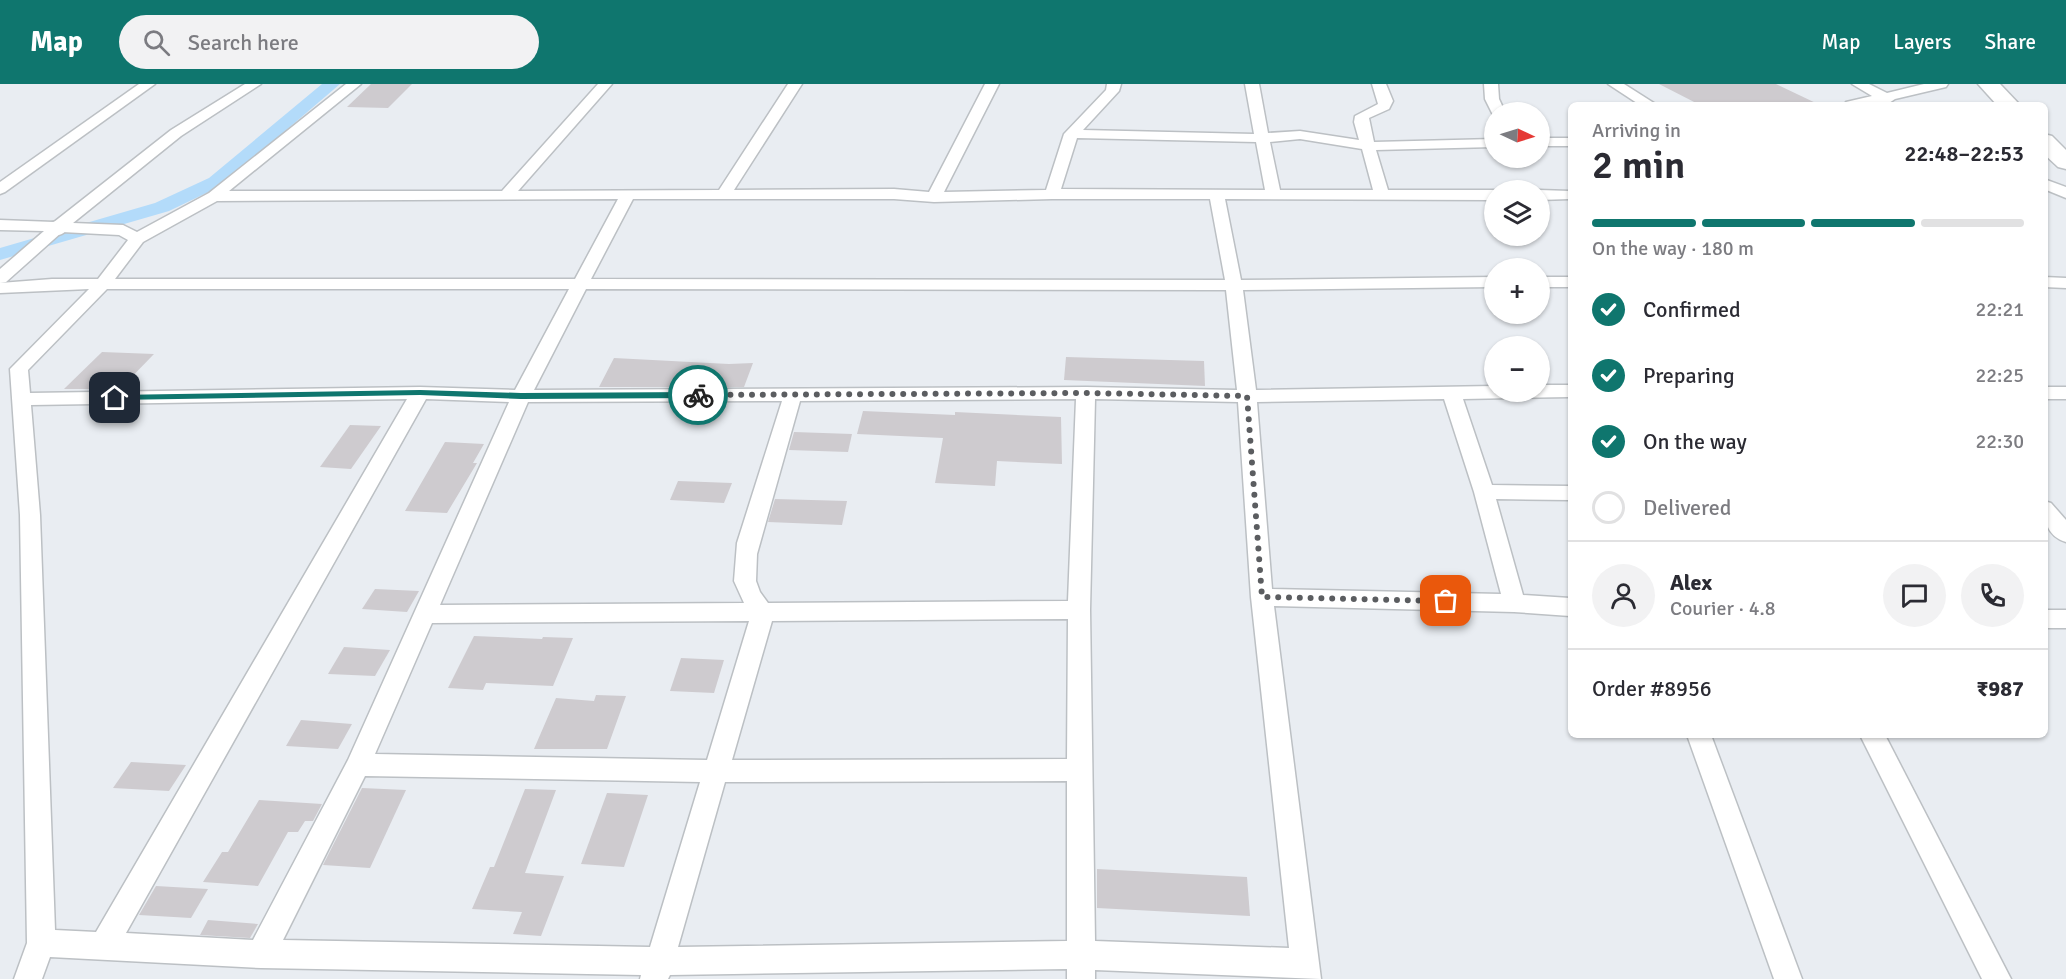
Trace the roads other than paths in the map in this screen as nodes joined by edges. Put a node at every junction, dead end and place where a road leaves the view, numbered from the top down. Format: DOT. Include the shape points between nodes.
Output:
graph roads {
  1 [pos="148,84"];
  2 [pos="254,84"];
  3 [pos="354,84"];
  4 [pos="605,84"];
  5 [pos="795,84"];
  6 [pos="992,84"];
  7 [pos="1114,84"];
  8 [pos="1252,84"];
  9 [pos="1379,84"];
  10 [pos="1491,84"];
  11 [pos="1859,84"];
  12 [pos="1941,84"];
  13 [pos="1988,84"];
  14 [pos="1620,85"];
  15 [pos="1887,98"];
  16 [pos="1493,102"];
  17 [pos="1646,102"];
  18 [pos="1866,102"];
  19 [pos="1894,102"];
  20 [pos="2006,102"];
  21 [pos="1071,134"];
  22 [pos="1263,138"];
  23 [pos="1550,141"];
  24 [pos="1568,142"];
  25 [pos="1484,143"];
  26 [pos="2048,145"];
  27 [pos="1370,146"];
  28 [pos="2066,162"];
  29 [pos="2048,185"];
  30 [pos="0,189"];
  31 [pos="2066,193"];
  32 [pos="1052,194"];
  33 [pos="628,195"];
  34 [pos="723,195"];
  35 [pos="1217,195"];
  36 [pos="1273,195"];
  37 [pos="1382,195"];
  38 [pos="1484,195"];
  39 [pos="1550,195"];
  40 [pos="1568,195"];
  41 [pos="214,196"];
  42 [pos="505,196"];
  43 [pos="934,197"];
  44 [pos="0,225"];
  45 [pos="57,228"];
  46 [pos="130,235"];
  47 [pos="0,278"];
  48 [pos="1484,282"];
  49 [pos="1550,282"];
  50 [pos="1568,282"];
  51 [pos="2048,282"];
  52 [pos="2066,283"];
  53 [pos="104,284"];
  54 [pos="580,285"];
  55 [pos="1234,285"];
  56 [pos="0,288"];
  57 [pos="1550,391"];
  58 [pos="1568,391"];
  59 [pos="1451,392"];
  60 [pos="1484,392"];
  61 [pos="420,393"];
  62 [pos="1086,393"];
  63 [pos="793,394"];
  64 [pos="521,396"];
  65 [pos="1247,396"];
  66 [pos="21,399"];
  67 [pos="1484,492"];
  68 [pos="1568,493"];
  69 [pos="2048,513"];
  70 [pos="2066,534"];
  71 [pos="1262,597"];
  72 [pos="1514,603"];
  73 [pos="1568,607"];
  74 [pos="1079,610"];
  75 [pos="763,613"];
  76 [pos="427,614"];
  77 [pos="2048,619"];
  78 [pos="2066,619"];
  79 [pos="1700,738"];
  80 [pos="1874,738"];
  81 [pos="358,765"];
  82 [pos="1079,770"];
  83 [pos="716,771"];
  84 [pos="41,943"];
  85 [pos="104,947"];
  86 [pos="261,954"];
  87 [pos="1082,967"];
  88 [pos="656,970"];
  89 [pos="1306,971"];
  90 [pos="28,979"];
  91 [pos="1788,979"];
  92 [pos="1997,979"];
  1 -- 30 [label="street"];
  2 -- 45 [label="street" via="176,133"];
  3 -- 41 [label="street"];
  4 -- 42 [label="street"];
  5 -- 34 [label="street"];
  6 -- 43 [label="street"];
  7 -- 21 [label="street" via="1112,91"];
  8 -- 22 [label="street"];
  9 -- 27 [label="street" via="1386,101 1384,106 1362,116 1361,122"];
  10 -- 16 [label="street"];
  11 -- 15 [label="street"];
  12 -- 15 [label="street"];
  13 -- 20 [label="main road"];
  14 -- 17 [label="street"];
  15 -- 18 [label="street"];
  15 -- 19 [label="street"];
  21 -- 22 [label="street"];
  21 -- 32 [label="street"];
  22 -- 27 [label="street" via="1300,135"];
  22 -- 36 [label="street"];
  23 -- 24 [label="street"];
  25 -- 27 [label="street"];
  26 -- 28 [label="main road"];
  27 -- 37 [label="street"];
  29 -- 31 [label="street"];
  32 -- 35 [label="street"];
  32 -- 43 [label="street"];
  33 -- 34 [label="street"];
  33 -- 42 [label="street"];
  33 -- 54 [label="street"];
  34 -- 43 [label="street"];
  35 -- 36 [label="street"];
  35 -- 55 [label="street"];
  36 -- 37 [label="street"];
  37 -- 38 [label="street"];
  39 -- 40 [label="street"];
  41 -- 42 [label="street"];
  41 -- 46 [label="street"];
  44 -- 45 [label="street"];
  45 -- 46 [label="street"];
  45 -- 47 [label="street"];
  46 -- 53 [label="street"];
  48 -- 55 [label="street"];
  49 -- 50 [label="street"];
  51 -- 52 [label="street"];
  53 -- 54 [label="street"];
  53 -- 56 [label="street"];
  53 -- 66 [label="street" via="19,369"];
  54 -- 55 [label="street"];
  54 -- 64 [label="street"];
  55 -- 65 [label="street"];
  57 -- 58 [label="street"];
  59 -- 60 [label="street"];
  59 -- 65 [label="street"];
  59 -- 67 [label="street"];
  61 -- 64 [label="street"];
  61 -- 66 [label="street"];
  61 -- 85 [label="street"];
  62 -- 63 [label="street"];
  62 -- 65 [label="street"];
  62 -- 74 [label="street"];
  63 -- 64 [label="street"];
  63 -- 75 [label="street" via="744,564 749,598"];
  64 -- 76 [label="street"];
  65 -- 71 [label="street"];
  66 -- 84 [label="street" via="30,515"];
  67 -- 68 [label="street"];
  67 -- 72 [label="street"];
  69 -- 70 [label="street"];
  71 -- 72 [label="street"];
  71 -- 89 [label="street"];
  72 -- 73 [label="street"];
  74 -- 75 [label="street"];
  74 -- 82 [label="street"];
  75 -- 76 [label="street"];
  75 -- 83 [label="street"];
  76 -- 81 [label="street"];
  77 -- 78 [label="street"];
  79 -- 91 [label="street"];
  80 -- 92 [label="street"];
  81 -- 83 [label="street"];
  81 -- 86 [label="street"];
  82 -- 83 [label="street"];
  82 -- 87 [label="street"];
  83 -- 88 [label="street"];
  84 -- 85 [label="street"];
  84 -- 90 [label="street"];
  85 -- 86 [label="street"];
  86 -- 88 [label="street"];
  87 -- 88 [label="street"];
  87 -- 89 [label="street"];
}
